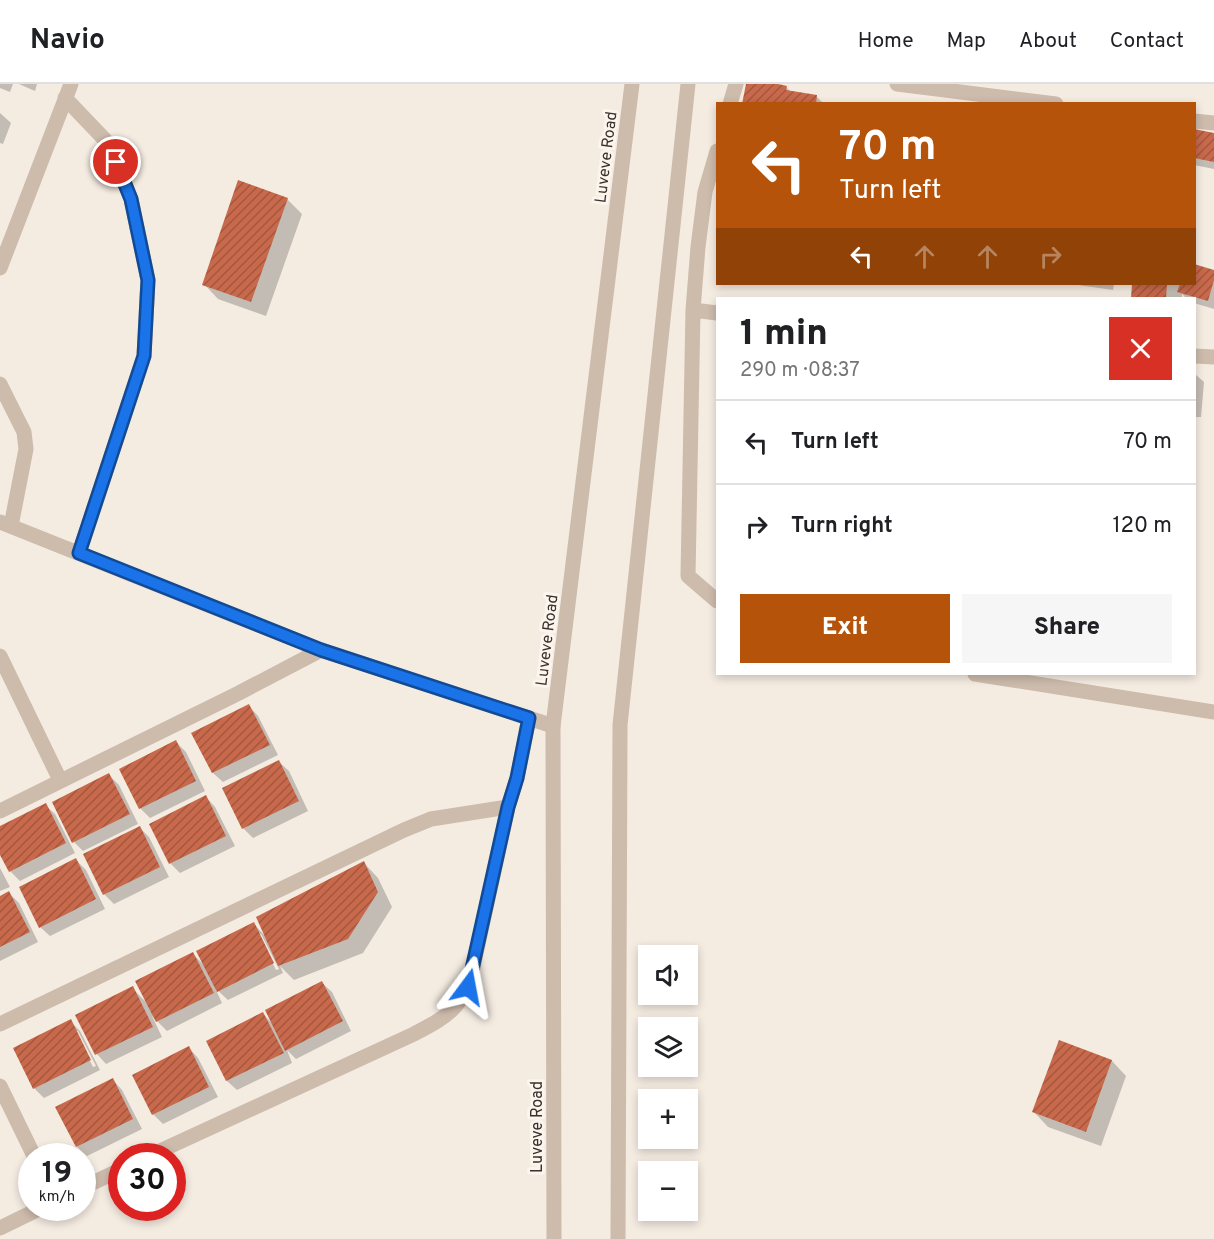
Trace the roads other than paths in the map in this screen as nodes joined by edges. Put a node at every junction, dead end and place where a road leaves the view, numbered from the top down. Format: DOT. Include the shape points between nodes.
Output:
graph roads {
  1 [pos="632,84"];
  2 [pos="688,84"];
  3 [pos="736,84"];
  4 [pos="897,84"];
  5 [pos="68,91"];
  6 [pos="731,102"];
  7 [pos="1040,102"];
  8 [pos="1196,121"];
  9 [pos="1214,123"];
  10 [pos="716,154"];
  11 [pos="0,268"];
  12 [pos="693,310"];
  13 [pos="716,313"];
  14 [pos="1196,356"];
  15 [pos="1214,357"];
  16 [pos="0,384"];
  17 [pos="5,524"];
  18 [pos="79,553"];
  19 [pos="716,600"];
  20 [pos="321,650"];
  21 [pos="0,656"];
  22 [pos="981,675"];
  23 [pos="1214,712"];
  24 [pos="529,718"];
  25 [pos="553,726"];
  26 [pos="60,780"];
  27 [pos="508,807"];
  28 [pos="0,811"];
  29 [pos="0,1024"];
  30 [pos="0,1086"];
  31 [pos="28,1143"];
  32 [pos="177,1143"];
  33 [pos="18,1219"];
  34 [pos="0,1228"];
  35 [pos="554,1239"];
  36 [pos="618,1239"];
  1 -- 25 [label="street, Luveve Road"];
  2 -- 36 [label="street" via="620,725"];
  3 -- 6 [label="street"];
  4 -- 7 [label="street"];
  5 -- 11 [label="street"];
  5 -- 18 [label="street" via="108,143 131,199 148,280 144,356"];
  8 -- 9 [label="street"];
  10 -- 12 [label="street" via="705,192"];
  12 -- 13 [label="street"];
  12 -- 19 [label="street" via="688,576"];
  14 -- 15 [label="street"];
  16 -- 17 [label="street" via="24,432 26,449"];
  17 -- 18 [label="street"];
  18 -- 20 [label="street"];
  20 -- 24 [label="street"];
  20 -- 26 [label="street"];
  21 -- 26 [label="street"];
  22 -- 23 [label="street"];
  24 -- 25 [label="street"];
  24 -- 27 [label="street"];
  25 -- 35 [label="street, Luveve Road"];
  26 -- 28 [label="street"];
  27 -- 29 [label="street" via="431,819 404,830"];
  27 -- 32 [label="street" via="472,972 460,1002 414,1034"];
  30 -- 31 [label="street"];
  33 -- 34 [label="street"];
}
